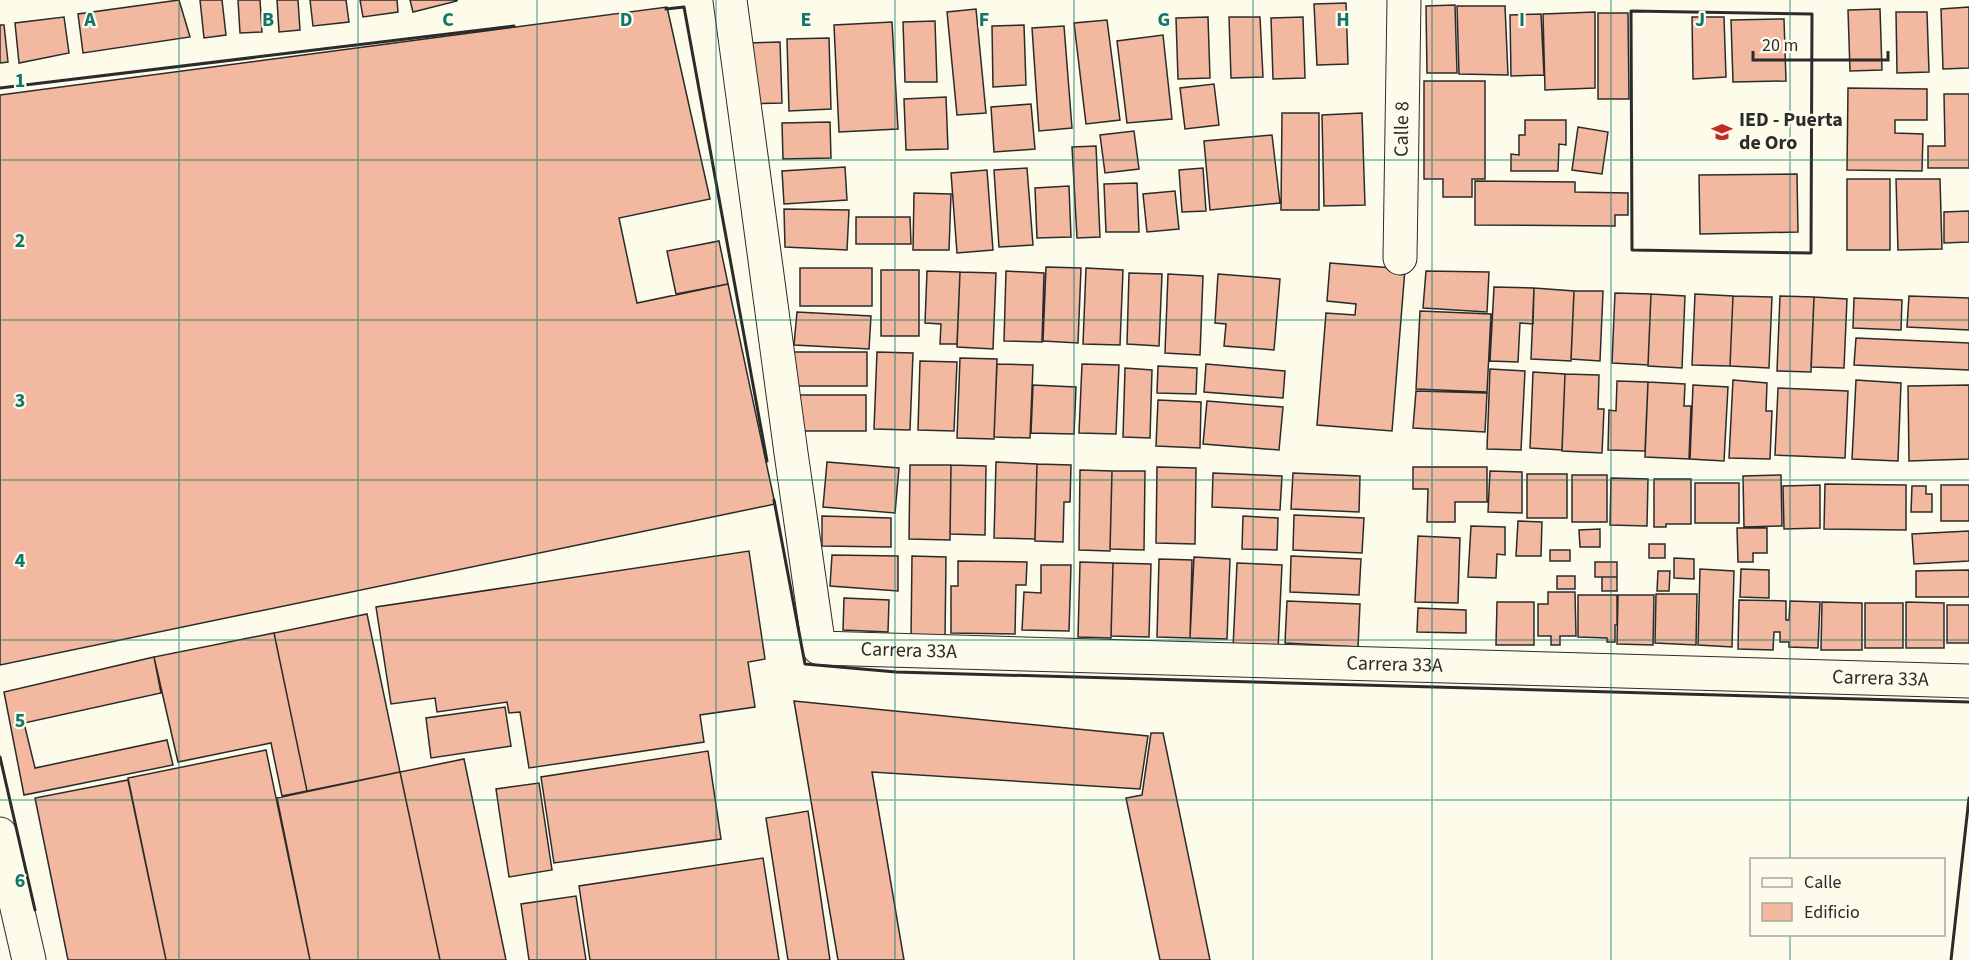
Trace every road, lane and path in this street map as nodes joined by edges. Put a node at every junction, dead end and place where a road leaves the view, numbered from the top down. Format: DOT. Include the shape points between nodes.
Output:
graph roads {
  1 [pos="730,0"];
  2 [pos="1404,0"];
  3 [pos="1400,258"];
  4 [pos="1969,681"];
  5 [pos="0,834"];
  6 [pos="29,960"];
  1 -- 4 [label="street, Carrera 33A" via="819,648"];
  2 -- 3 [label="street, Calle 8"];
  5 -- 6 [label="street"];
}
